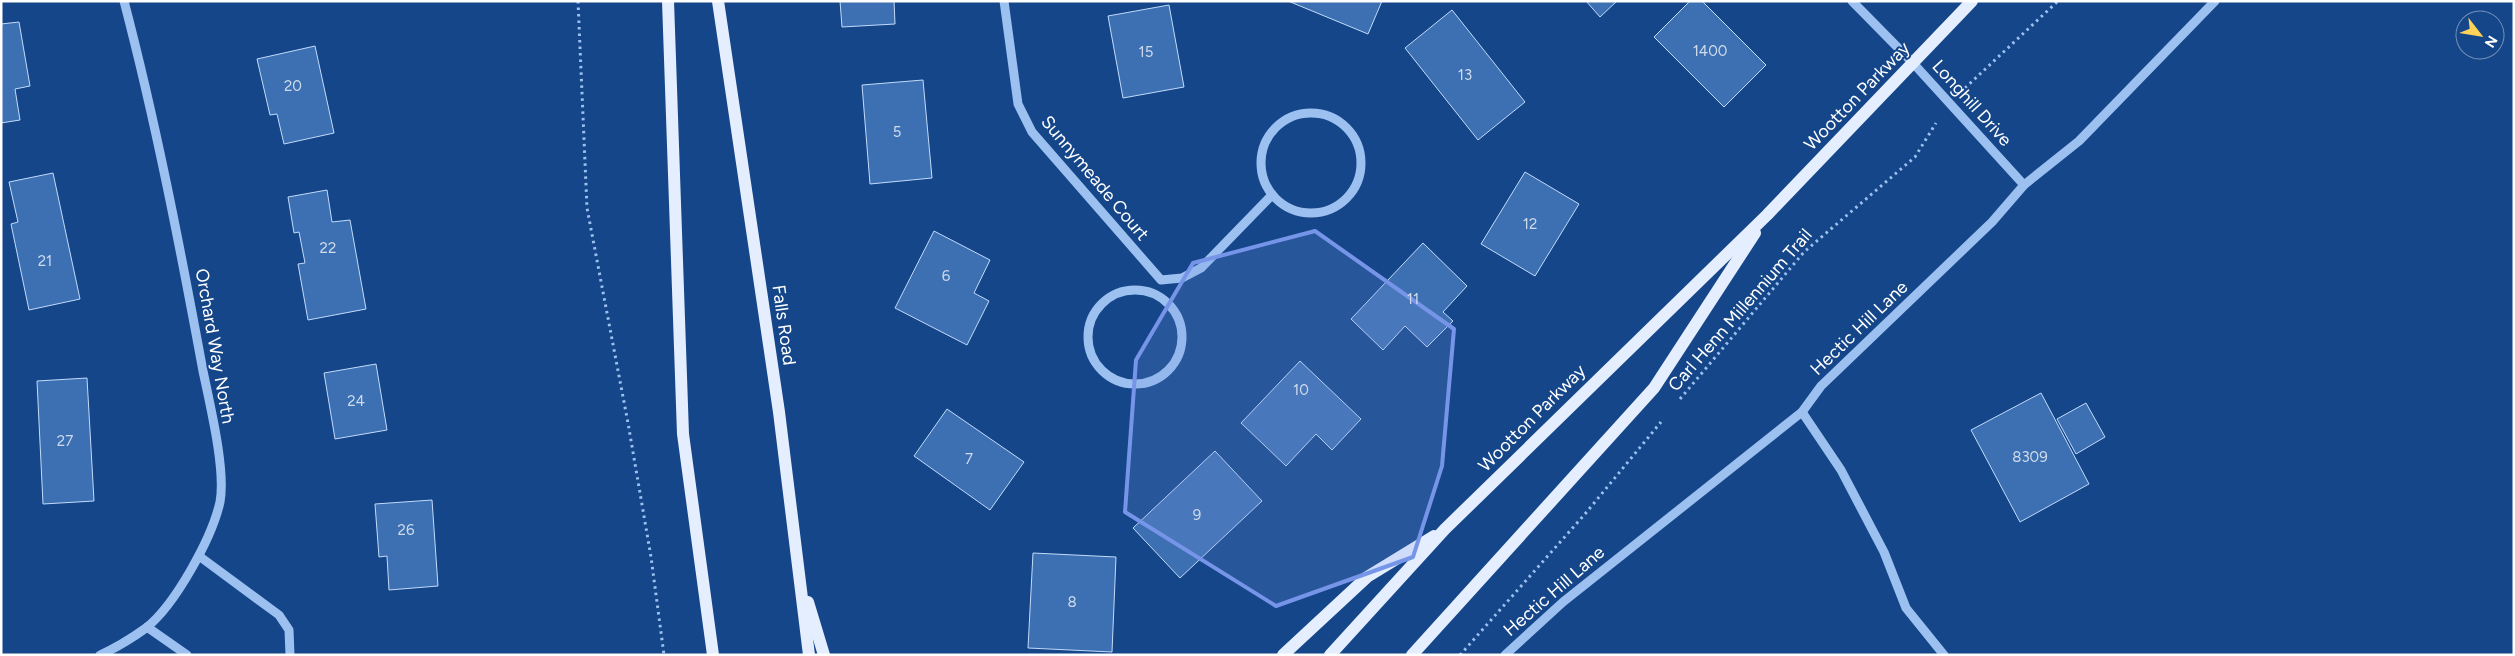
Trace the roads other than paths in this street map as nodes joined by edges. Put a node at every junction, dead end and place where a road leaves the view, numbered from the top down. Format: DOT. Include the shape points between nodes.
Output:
graph roads {
  1 [pos="124,1"];
  2 [pos="668,1"];
  3 [pos="718,1"];
  4 [pos="1004,1"];
  5 [pos="1852,1"];
  6 [pos="1972,1"];
  7 [pos="2214,1"];
  8 [pos="1913,63"];
  9 [pos="2024,185"];
  10 [pos="1272,195"];
  11 [pos="1767,215"];
  12 [pos="1161,280"];
  13 [pos="1155,294"];
  14 [pos="1802,412"];
  15 [pos="1445,529"];
  16 [pos="199,556"];
  17 [pos="796,560"];
  18 [pos="147,627"];
  19 [pos="100,655"];
  20 [pos="187,655"];
  21 [pos="290,655"];
  22 [pos="713,655"];
  23 [pos="809,655"];
  24 [pos="824,655"];
  25 [pos="1283,655"];
  26 [pos="1330,655"];
  27 [pos="1412,655"];
  28 [pos="1505,655"];
  29 [pos="1944,655"];
  1 -- 16 [label="street, Orchard Way North" via="180,246 220,464 220,500"];
  2 -- 22 [label="main road" via="683,434"];
  3 -- 17 [label="main road, Falls Road" via="778,402"];
  4 -- 12 [label="street, Sunnymeade Court" via="1018,104 1032,132"];
  5 -- 8 [label="street, Longhill Drive"];
  6 -- 8 [label="main road, Wootton Parkway"];
  7 -- 9 [label="street, Hectic Hill Lane" via="2079,141"];
  8 -- 9 [label="street, Longhill Drive"];
  8 -- 11 [label="main road, Wootton Parkway"];
  9 -- 14 [label="street, Hectic Hill Lane" via="1992,222 1821,386"];
  10 -- 10 [label="street" via="1296,211 1310,213 1338,206 1356,184 1360,170 1357,142 1349,130 1332,118 1311,112 1297,114 1273,129 1261,155 1264,184"];
  10 -- 12 [label="street" via="1201,268 1182,278"];
  11 -- 15 [label="main road, Wootton Parkway"];
  11 -- 27 [label="main road, Wootton Parkway" via="1654,388"];
  12 -- 13 [label="street"];
  13 -- 13 [label="street" via="1126,290 1100,305 1092,317 1088,346 1093,360 1102,372 1115,380 1143,384 1169,370 1178,357 1182,343 1176,314"];
  14 -- 28 [label="street, Hectic Hill Lane" via="1563,602"];
  14 -- 29 [label="street" via="1841,470 1884,552 1906,608"];
  15 -- 25 [label="main road" via="1367,576"];
  15 -- 26 [label="main road, Wootton Parkway"];
  16 -- 18 [label="street, Orchard Way North" via="174,595"];
  16 -- 21 [label="street" via="279,615 289,630"];
  17 -- 23 [label="main road, Falls Road"];
  17 -- 24 [label="main road"];
  18 -- 19 [label="street, Orchard Way North"];
  18 -- 20 [label="street"];
}
